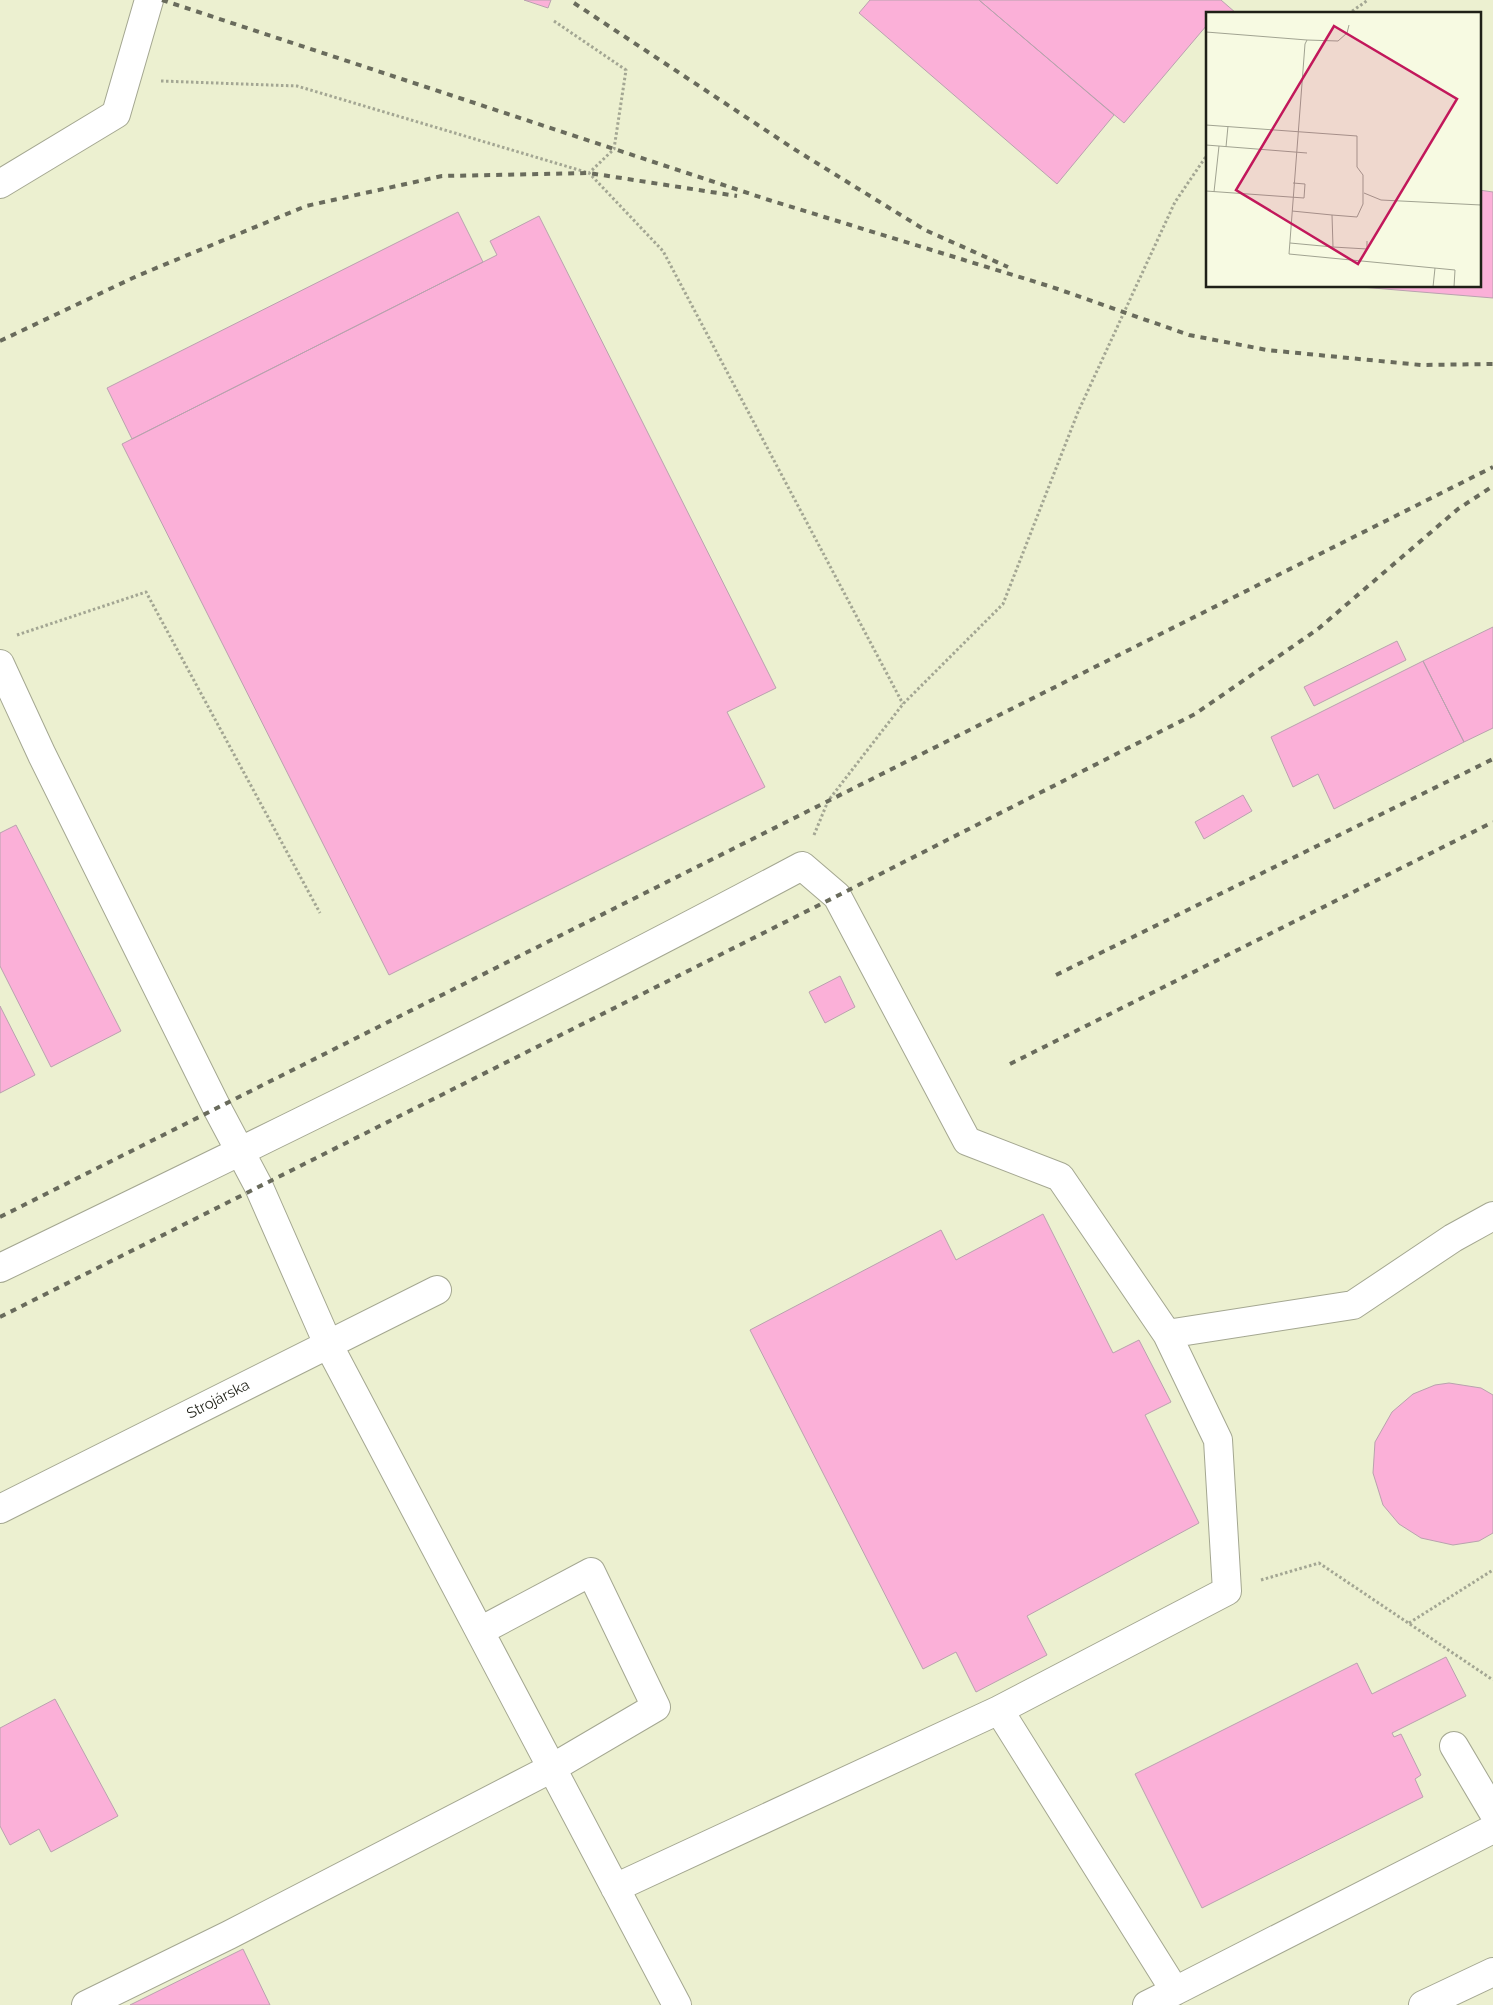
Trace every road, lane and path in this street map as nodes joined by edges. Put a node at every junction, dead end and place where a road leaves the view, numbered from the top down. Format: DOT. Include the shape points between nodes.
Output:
graph roads {
  1 [pos="149,0"];
  2 [pos="1368,0"];
  3 [pos="1351,12"];
  4 [pos="554,21"];
  5 [pos="126,80"];
  6 [pos="1206,156"];
  7 [pos="590,173"];
  8 [pos="0,184"];
  9 [pos="9,638"];
  10 [pos="0,664"];
  11 [pos="903,704"];
  12 [pos="802,866"];
  13 [pos="320,913"];
  14 [pos="241,1152"];
  15 [pos="1493,1216"];
  16 [pos="0,1268"];
  17 [pos="437,1290"];
  18 [pos="1167,1334"];
  19 [pos="328,1344"];
  20 [pos="0,1509"];
  21 [pos="1493,1570"];
  22 [pos="1227,1590"];
  23 [pos="1409,1623"];
  24 [pos="480,1631"];
  25 [pos="1493,1680"];
  26 [pos="999,1710"];
  27 [pos="1454,1746"];
  28 [pos="552,1768"];
  29 [pos="1493,1812"];
  30 [pos="1493,1829"];
  31 [pos="615,1888"];
  32 [pos="1493,1972"];
  33 [pos="1175,1991"];
  34 [pos="86,2005"];
  35 [pos="677,2005"];
  36 [pos="1147,2005"];
  37 [pos="1423,2005"];
  1 -- 5 [label="street"];
  2 -- 3 [label="path"];
  4 -- 7 [label="path" via="626,70 614,149"];
  5 -- 7 [label="path" via="296,86"];
  5 -- 8 [label="street" via="116,114"];
  6 -- 11 [label="path" via="1175,202 1082,403 1003,604"];
  7 -- 11 [label="path" via="663,251"];
  9 -- 13 [label="path" via="146,592"];
  10 -- 14 [label="street" via="46,764"];
  11 -- 12 [label="path" via="828,801"];
  12 -- 14 [label="street" via="669,937"];
  12 -- 18 [label="street" via="837,896 967,1141 1060,1177"];
  14 -- 16 [label="street"];
  14 -- 19 [label="street" via="260,1187"];
  15 -- 18 [label="street" via="1453,1238 1353,1305"];
  17 -- 19 [label="street, Strojárska"];
  18 -- 22 [label="street" via="1218,1440"];
  19 -- 20 [label="street, Strojárska"];
  19 -- 24 [label="street"];
  21 -- 23 [label="path"];
  22 -- 23 [label="path" via="1319,1563"];
  22 -- 26 [label="street"];
  23 -- 25 [label="path"];
  24 -- 28 [label="street"];
  24 -- 28 [label="street" via="590,1572 656,1707"];
  26 -- 31 [label="street"];
  26 -- 33 [label="street"];
  27 -- 29 [label="street"];
  28 -- 31 [label="street"];
  28 -- 34 [label="street" via="230,1935"];
  30 -- 33 [label="street"];
  31 -- 35 [label="street"];
  32 -- 37 [label="street"];
  33 -- 36 [label="street"];
}
